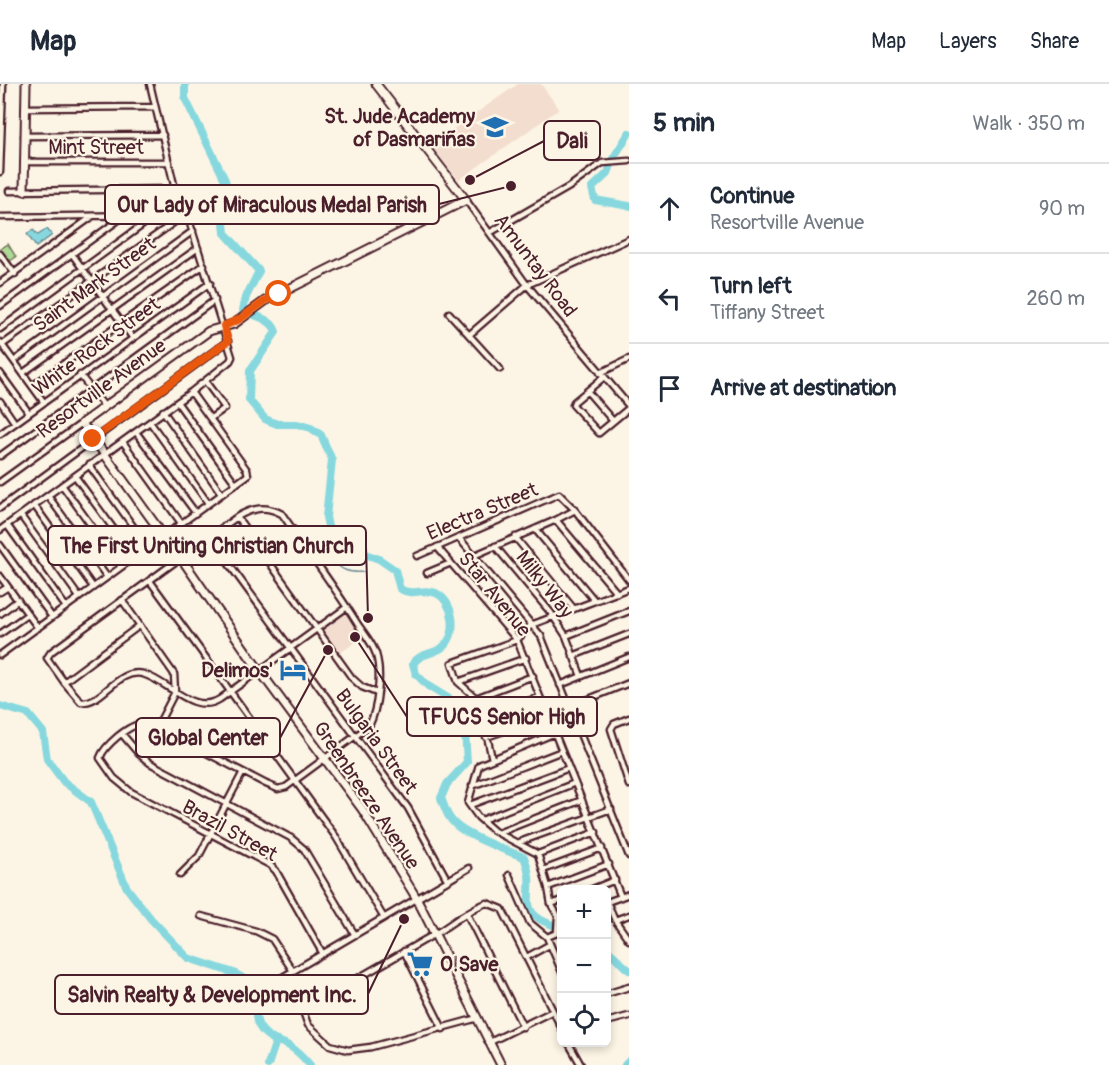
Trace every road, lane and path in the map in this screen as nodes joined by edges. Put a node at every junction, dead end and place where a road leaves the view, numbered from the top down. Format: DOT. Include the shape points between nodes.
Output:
graph roads {
  1 [pos="3,84"];
  2 [pos="26,84"];
  3 [pos="150,84"];
  4 [pos="376,84"];
  5 [pos="1,98"];
  6 [pos="155,107"];
  7 [pos="25,108"];
  8 [pos="0,113"];
  9 [pos="0,128"];
  10 [pos="163,135"];
  11 [pos="24,136"];
  12 [pos="1,143"];
  13 [pos="0,158"];
  14 [pos="629,160"];
  15 [pos="24,162"];
  16 [pos="169,162"];
  17 [pos="0,172"];
  18 [pos="9,191"];
  19 [pos="24,191"];
  20 [pos="466,200"];
  21 [pos="94,215"];
  22 [pos="155,215"];
  23 [pos="125,216"];
  24 [pos="184,216"];
  25 [pos="0,217"];
  26 [pos="192,231"];
  27 [pos="491,232"];
  28 [pos="629,239"];
  29 [pos="198,248"];
  30 [pos="0,254"];
  31 [pos="72,254"];
  32 [pos="204,265"];
  33 [pos="82,269"];
  34 [pos="15,274"];
  35 [pos="0,283"];
  36 [pos="92,283"];
  37 [pos="210,283"];
  38 [pos="527,285"];
  39 [pos="102,296"];
  40 [pos="215,300"];
  41 [pos="0,306"];
  42 [pos="112,310"];
  43 [pos="449,313"];
  44 [pos="122,324"];
  45 [pos="224,326"];
  46 [pos="0,329"];
  47 [pos="469,335"];
  48 [pos="132,337"];
  49 [pos="228,341"];
  50 [pos="1,344"];
  51 [pos="629,359"];
  52 [pos="14,361"];
  53 [pos="500,369"];
  54 [pos="0,373"];
  55 [pos="23,373"];
  56 [pos="80,375"];
  57 [pos="602,375"];
  58 [pos="205,381"];
  59 [pos="32,386"];
  60 [pos="91,389"];
  61 [pos="586,391"];
  62 [pos="191,392"];
  63 [pos="0,401"];
  64 [pos="43,401"];
  65 [pos="177,402"];
  66 [pos="104,406"];
  67 [pos="629,407"];
  68 [pos="164,411"];
  69 [pos="29,413"];
  70 [pos="211,418"];
  71 [pos="150,422"];
  72 [pos="613,422"];
  73 [pos="15,423"];
  74 [pos="82,423"];
  75 [pos="1,432"];
  76 [pos="136,432"];
  77 [pos="93,439"];
  78 [pos="123,442"];
  79 [pos="105,454"];
  80 [pos="0,456"];
  81 [pos="89,465"];
  82 [pos="75,476"];
  83 [pos="0,482"];
  84 [pos="236,484"];
  85 [pos="62,485"];
  86 [pos="221,494"];
  87 [pos="48,496"];
  88 [pos="208,503"];
  89 [pos="34,505"];
  90 [pos="0,508"];
  91 [pos="575,510"];
  92 [pos="195,512"];
  93 [pos="21,516"];
  94 [pos="237,517"];
  95 [pos="556,520"];
  96 [pos="181,523"];
  97 [pos="7,525"];
  98 [pos="535,529"];
  99 [pos="0,530"];
  100 [pos="163,534"];
  101 [pos="209,537"];
  102 [pos="515,537"];
  103 [pos="459,538"];
  104 [pos="0,544"];
  105 [pos="495,546"];
  106 [pos="148,547"];
  107 [pos="437,547"];
  108 [pos="417,556"];
  109 [pos="473,556"];
  110 [pos="134,557"];
  111 [pos="180,558"];
  112 [pos="451,563"];
  113 [pos="121,567"];
  114 [pos="427,573"];
  115 [pos="0,576"];
  116 [pos="107,577"];
  117 [pos="629,580"];
  118 [pos="150,581"];
  119 [pos="8,587"];
  120 [pos="93,587"];
  121 [pos="629,588"];
  122 [pos="0,592"];
  123 [pos="617,593"];
  124 [pos="80,597"];
  125 [pos="18,600"];
  126 [pos="122,600"];
  127 [pos="595,601"];
  128 [pos="66,607"];
  129 [pos="347,607"];
  130 [pos="573,609"];
  131 [pos="629,610"];
  132 [pos="0,614"];
  133 [pos="28,614"];
  134 [pos="52,617"];
  135 [pos="554,617"];
  136 [pos="531,625"];
  137 [pos="140,626"];
  138 [pos="317,627"];
  139 [pos="38,628"];
  140 [pos="0,634"];
  141 [pos="629,634"];
  142 [pos="566,636"];
  143 [pos="517,640"];
  144 [pos="289,648"];
  145 [pos="0,655"];
  146 [pos="573,656"];
  147 [pos="629,657"];
  148 [pos="526,658"];
  149 [pos="259,669"];
  150 [pos="533,676"];
  151 [pos="581,676"];
  152 [pos="64,682"];
  153 [pos="458,682"];
  154 [pos="629,683"];
  155 [pos="560,684"];
  156 [pos="230,691"];
  157 [pos="175,692"];
  158 [pos="377,693"];
  159 [pos="540,697"];
  160 [pos="476,698"];
  161 [pos="569,706"];
  162 [pos="483,716"];
  163 [pos="548,716"];
  164 [pos="629,718"];
  165 [pos="157,727"];
  166 [pos="576,727"];
  167 [pos="555,733"];
  168 [pos="122,734"];
  169 [pos="356,736"];
  170 [pos="486,737"];
  171 [pos="562,751"];
  172 [pos="324,758"];
  173 [pos="492,759"];
  174 [pos="569,768"];
  175 [pos="243,771"];
  176 [pos="296,781"];
  177 [pos="575,783"];
  178 [pos="629,785"];
  179 [pos="472,786"];
  180 [pos="582,800"];
  181 [pos="227,804"];
  182 [pos="470,806"];
  183 [pos="611,809"];
  184 [pos="589,816"];
  185 [pos="482,820"];
  186 [pos="596,832"];
  187 [pos="498,833"];
  188 [pos="209,835"];
  189 [pos="517,843"];
  190 [pos="602,848"];
  191 [pos="538,854"];
  192 [pos="629,856"];
  193 [pos="609,864"];
  194 [pos="469,868"];
  195 [pos="543,870"];
  196 [pos="180,875"];
  197 [pos="509,875"];
  198 [pos="615,880"];
  199 [pos="448,881"];
  200 [pos="602,885"];
  201 [pos="548,887"];
  202 [pos="629,894"];
  203 [pos="621,897"];
  204 [pos="417,899"];
  205 [pos="611,900"];
  206 [pos="557,902"];
  207 [pos="551,904"];
  208 [pos="611,912"];
  209 [pos="557,913"];
  210 [pos="467,914"];
  211 [pos="629,915"];
  212 [pos="201,916"];
  213 [pos="384,918"];
  214 [pos="615,920"];
  215 [pos="557,931"];
  216 [pos="435,934"];
  217 [pos="355,935"];
  218 [pos="628,936"];
  219 [pos="547,937"];
  220 [pos="549,945"];
  221 [pos="404,951"];
  222 [pos="323,954"];
  223 [pos="527,957"];
  224 [pos="557,963"];
  225 [pos="293,971"];
  226 [pos="276,981"];
  227 [pos="629,987"];
  228 [pos="609,993"];
  229 [pos="553,1011"];
  230 [pos="629,1016"];
  231 [pos="478,1018"];
  232 [pos="557,1020"];
  233 [pos="611,1021"];
  234 [pos="523,1027"];
  235 [pos="443,1029"];
  236 [pos="490,1042"];
  237 [pos="571,1047"];
  238 [pos="501,1065"];
  239 [pos="580,1065"];
  1 -- 5 [label="street"];
  2 -- 7 [label="street"];
  3 -- 6 [label="street"];
  4 -- 20 [label="street, Amuntay Road"];
  5 -- 8 [label="street"];
  6 -- 7 [label="street"];
  6 -- 10 [label="street"];
  7 -- 11 [label="street"];
  8 -- 9 [label="street"];
  9 -- 12 [label="street"];
  10 -- 11 [label="street"];
  10 -- 16 [label="street"];
  11 -- 15 [label="street"];
  12 -- 13 [label="street"];
  13 -- 17 [label="street"];
  14 -- 27 [label="street" via="602,163"];
  15 -- 16 [label="street, Mint Street"];
  15 -- 19 [label="street"];
  16 -- 19 [label="street" via="175,189"];
  18 -- 19 [label="street"];
  20 -- 27 [label="street, Amuntay Road"];
  20 -- 45 [label="street, Resortville Avenue" via="265,301"];
  21 -- 23 [label="street"];
  21 -- 25 [label="street"];
  21 -- 34 [label="street"];
  22 -- 23 [label="street"];
  22 -- 24 [label="street"];
  22 -- 33 [label="street"];
  23 -- 31 [label="street"];
  24 -- 26 [label="street"];
  24 -- 36 [label="street"];
  26 -- 29 [label="street"];
  26 -- 39 [label="street, Saint Mark Street"];
  27 -- 38 [label="street, Amuntay Road"];
  28 -- 38 [label="street"];
  29 -- 32 [label="street"];
  29 -- 42 [label="street"];
  30 -- 34 [label="street"];
  31 -- 33 [label="street"];
  31 -- 41 [label="street"];
  32 -- 37 [label="street"];
  32 -- 44 [label="street"];
  33 -- 36 [label="street"];
  33 -- 46 [label="street"];
  34 -- 35 [label="street"];
  36 -- 39 [label="street"];
  36 -- 50 [label="street"];
  37 -- 40 [label="street"];
  37 -- 48 [label="street, White Rock Street"];
  38 -- 47 [label="street"];
  38 -- 57 [label="street, Amuntay Road"];
  39 -- 42 [label="street"];
  39 -- 52 [label="street, Saint Mark Street"];
  40 -- 45 [label="street"];
  40 -- 60 [label="street"];
  42 -- 44 [label="street"];
  42 -- 55 [label="street"];
  43 -- 47 [label="street"];
  44 -- 48 [label="street"];
  44 -- 59 [label="street"];
  45 -- 49 [label="street"];
  45 -- 66 [label="street, Resortville Avenue" via="204,334"];
  47 -- 53 [label="street"];
  48 -- 56 [label="street, White Rock Street"];
  49 -- 58 [label="street" via="232,359"];
  49 -- 77 [label="street"];
  50 -- 52 [label="street"];
  51 -- 57 [label="street"];
  52 -- 55 [label="street"];
  54 -- 69 [label="street"];
  55 -- 59 [label="street"];
  56 -- 60 [label="street"];
  56 -- 64 [label="street, White Rock Street"];
  57 -- 61 [label="street"];
  57 -- 67 [label="street, Amuntay Road"];
  58 -- 62 [label="street"];
  58 -- 70 [label="street" via="225,408"];
  59 -- 64 [label="street"];
  60 -- 66 [label="street"];
  60 -- 80 [label="street"];
  61 -- 72 [label="street"];
  61 -- 72 [label="street" via="573,405 598,433"];
  62 -- 65 [label="street"];
  62 -- 70 [label="street"];
  63 -- 73 [label="street"];
  64 -- 69 [label="street, White Rock Street"];
  65 -- 68 [label="street"];
  65 -- 84 [label="street"];
  66 -- 74 [label="street, Resortville Avenue"];
  67 -- 72 [label="street"];
  68 -- 71 [label="street"];
  68 -- 86 [label="street"];
  69 -- 73 [label="street, White Rock Street"];
  70 -- 84 [label="street" via="248,473"];
  71 -- 76 [label="street"];
  71 -- 88 [label="street"];
  73 -- 75 [label="street, White Rock Street"];
  74 -- 77 [label="street, Greenbreeze Avenue"];
  74 -- 83 [label="street, Resortville Avenue"];
  76 -- 78 [label="street"];
  76 -- 92 [label="street"];
  77 -- 79 [label="street, Greenbreeze Avenue"];
  77 -- 90 [label="street"];
  78 -- 79 [label="street"];
  78 -- 96 [label="street"];
  79 -- 81 [label="street"];
  79 -- 100 [label="street, Greenbreeze Avenue"];
  81 -- 82 [label="street"];
  81 -- 106 [label="street"];
  82 -- 85 [label="street"];
  82 -- 110 [label="street"];
  84 -- 86 [label="street"];
  85 -- 87 [label="street"];
  85 -- 113 [label="street"];
  86 -- 88 [label="street"];
  87 -- 89 [label="street"];
  87 -- 116 [label="street"];
  88 -- 92 [label="street"];
  89 -- 93 [label="street"];
  89 -- 120 [label="street"];
  91 -- 95 [label="street"];
  91 -- 103 [label="street, Electra Street" via="559,494"];
  91 -- 117 [label="street"];
  92 -- 96 [label="street"];
  93 -- 97 [label="street"];
  93 -- 124 [label="street"];
  94 -- 101 [label="street"];
  94 -- 129 [label="street" via="254,508 282,514"];
  94 -- 138 [label="street"];
  95 -- 98 [label="street"];
  95 -- 123 [label="street"];
  96 -- 100 [label="street"];
  97 -- 99 [label="street"];
  97 -- 128 [label="street"];
  98 -- 102 [label="street"];
  98 -- 127 [label="street"];
  100 -- 106 [label="street"];
  100 -- 111 [label="street, Greenbreeze Avenue" via="171,551"];
  101 -- 111 [label="street"];
  101 -- 144 [label="street, Bulgaria Street"];
  102 -- 105 [label="street"];
  102 -- 130 [label="street"];
  103 -- 107 [label="street, Electra Street"];
  103 -- 109 [label="street"];
  104 -- 134 [label="street"];
  105 -- 109 [label="street"];
  105 -- 135 [label="street, Milky Way"];
  106 -- 110 [label="street"];
  107 -- 108 [label="street, Electra Street"];
  107 -- 112 [label="street, Star Avenue"];
  109 -- 136 [label="street"];
  110 -- 113 [label="street"];
  111 -- 118 [label="street"];
  111 -- 149 [label="street, Greenbreeze Avenue"];
  112 -- 114 [label="street"];
  112 -- 143 [label="street, Star Avenue"];
  113 -- 116 [label="street"];
  115 -- 119 [label="street"];
  116 -- 120 [label="street"];
  118 -- 126 [label="street"];
  118 -- 156 [label="street"];
  119 -- 122 [label="street"];
  119 -- 125 [label="street"];
  120 -- 124 [label="street"];
  121 -- 123 [label="street"];
  123 -- 127 [label="street"];
  124 -- 128 [label="street"];
  125 -- 132 [label="street"];
  125 -- 133 [label="street"];
  126 -- 137 [label="street"];
  126 -- 152 [label="street" via="48,655 48,661"];
  127 -- 130 [label="street"];
  128 -- 134 [label="street"];
  129 -- 138 [label="street"];
  129 -- 158 [label="street" via="376,656"];
  130 -- 135 [label="street"];
  131 -- 142 [label="street"];
  133 -- 139 [label="street"];
  133 -- 140 [label="street"];
  134 -- 139 [label="street"];
  135 -- 136 [label="street"];
  135 -- 142 [label="street, Milky Way"];
  136 -- 143 [label="street"];
  136 -- 155 [label="street" via="541,636"];
  137 -- 152 [label="street"];
  137 -- 157 [label="street" via="174,674"];
  138 -- 144 [label="street"];
  138 -- 158 [label="street" via="356,682"];
  139 -- 145 [label="street"];
  141 -- 146 [label="street"];
  142 -- 146 [label="street, Milky Way"];
  143 -- 148 [label="street, Star Avenue"];
  143 -- 153 [label="street" via="452,663"];
  144 -- 149 [label="street"];
  144 -- 169 [label="street, Bulgaria Street"];
  146 -- 151 [label="street, Milky Way"];
  147 -- 151 [label="street"];
  148 -- 150 [label="street, Star Avenue"];
  148 -- 153 [label="street"];
  149 -- 156 [label="street"];
  149 -- 172 [label="street, Greenbreeze Avenue"];
  150 -- 159 [label="street, Star Avenue"];
  150 -- 160 [label="street"];
  151 -- 155 [label="street"];
  152 -- 157 [label="street" via="78,700 86,702 132,674 144,674"];
  153 -- 160 [label="street"];
  154 -- 161 [label="street"];
  155 -- 161 [label="street"];
  156 -- 157 [label="street" via="209,704"];
  156 -- 176 [label="street"];
  157 -- 165 [label="street"];
  158 -- 169 [label="street" via="374,716"];
  159 -- 162 [label="street"];
  159 -- 163 [label="street, Star Avenue"];
  160 -- 162 [label="street"];
  161 -- 166 [label="street"];
  162 -- 170 [label="street"];
  163 -- 167 [label="street, Star Avenue"];
  163 -- 170 [label="street"];
  164 -- 178 [label="street" via="611,729"];
  165 -- 168 [label="street" via="138,724"];
  165 -- 175 [label="street"];
  166 -- 167 [label="street"];
  166 -- 183 [label="street"];
  167 -- 171 [label="street, Star Avenue"];
  167 -- 173 [label="street"];
  168 -- 181 [label="street" via="150,763"];
  168 -- 188 [label="street, Brazil Street" via="101,754 106,768 131,792"];
  169 -- 172 [label="street"];
  169 -- 199 [label="street, Bulgaria Street" via="408,808"];
  170 -- 173 [label="street"];
  171 -- 174 [label="street, Star Avenue"];
  171 -- 179 [label="street"];
  172 -- 176 [label="street"];
  172 -- 204 [label="street, Greenbreeze Avenue" via="362,809"];
  173 -- 179 [label="street" via="479,765"];
  174 -- 177 [label="street, Star Avenue"];
  174 -- 182 [label="street"];
  175 -- 176 [label="street" via="279,789"];
  175 -- 181 [label="street"];
  176 -- 213 [label="street" via="336,837"];
  177 -- 180 [label="street, Star Avenue"];
  177 -- 185 [label="street"];
  179 -- 182 [label="street"];
  180 -- 184 [label="street, Star Avenue"];
  180 -- 187 [label="street"];
  181 -- 188 [label="street"];
  181 -- 217 [label="street" via="284,833 304,849"];
  182 -- 185 [label="street"];
  183 -- 184 [label="street"];
  183 -- 192 [label="street"];
  184 -- 186 [label="street, Star Avenue"];
  184 -- 189 [label="street"];
  185 -- 187 [label="street"];
  186 -- 190 [label="street, Star Avenue"];
  186 -- 191 [label="street"];
  187 -- 189 [label="street"];
  188 -- 196 [label="street" via="199,856"];
  188 -- 222 [label="street, Brazil Street" via="276,871"];
  189 -- 191 [label="street"];
  190 -- 193 [label="street, Star Avenue"];
  190 -- 195 [label="street"];
  191 -- 195 [label="street"];
  193 -- 198 [label="street, Star Avenue"];
  193 -- 201 [label="street"];
  194 -- 199 [label="street"];
  195 -- 201 [label="street"];
  197 -- 219 [label="street" via="530,923"];
  198 -- 200 [label="street"];
  198 -- 203 [label="street, Star Avenue"];
  199 -- 204 [label="street"];
  201 -- 207 [label="street"];
  202 -- 203 [label="street"];
  203 -- 205 [label="street"];
  204 -- 213 [label="street"];
  204 -- 216 [label="street, Greenbreeze Avenue"];
  206 -- 207 [label="street"];
  207 -- 209 [label="street"];
  208 -- 214 [label="street"];
  210 -- 216 [label="street"];
  210 -- 223 [label="street" via="487,903 502,909"];
  210 -- 234 [label="street"];
  211 -- 214 [label="street"];
  212 -- 225 [label="street" via="272,939"];
  213 -- 217 [label="street"];
  214 -- 218 [label="street"];
  215 -- 219 [label="street"];
  216 -- 221 [label="street"];
  216 -- 231 [label="street, Greenbreeze Avenue"];
  217 -- 222 [label="street"];
  219 -- 220 [label="street"];
  220 -- 223 [label="street"];
  220 -- 224 [label="street"];
  221 -- 235 [label="street"];
  221 -- 235 [label="street" via="309,1006 304,1014 306,1021 330,1045 348,1050"];
  222 -- 225 [label="street"];
  223 -- 229 [label="street"];
  225 -- 226 [label="street"];
  227 -- 228 [label="street"];
  229 -- 232 [label="street"];
  229 -- 234 [label="street"];
  230 -- 233 [label="street"];
  231 -- 235 [label="street"];
  231 -- 236 [label="street, Greenbreeze Avenue"];
  234 -- 236 [label="street"];
  236 -- 238 [label="street, Greenbreeze Avenue"];
  237 -- 239 [label="street"];
}
